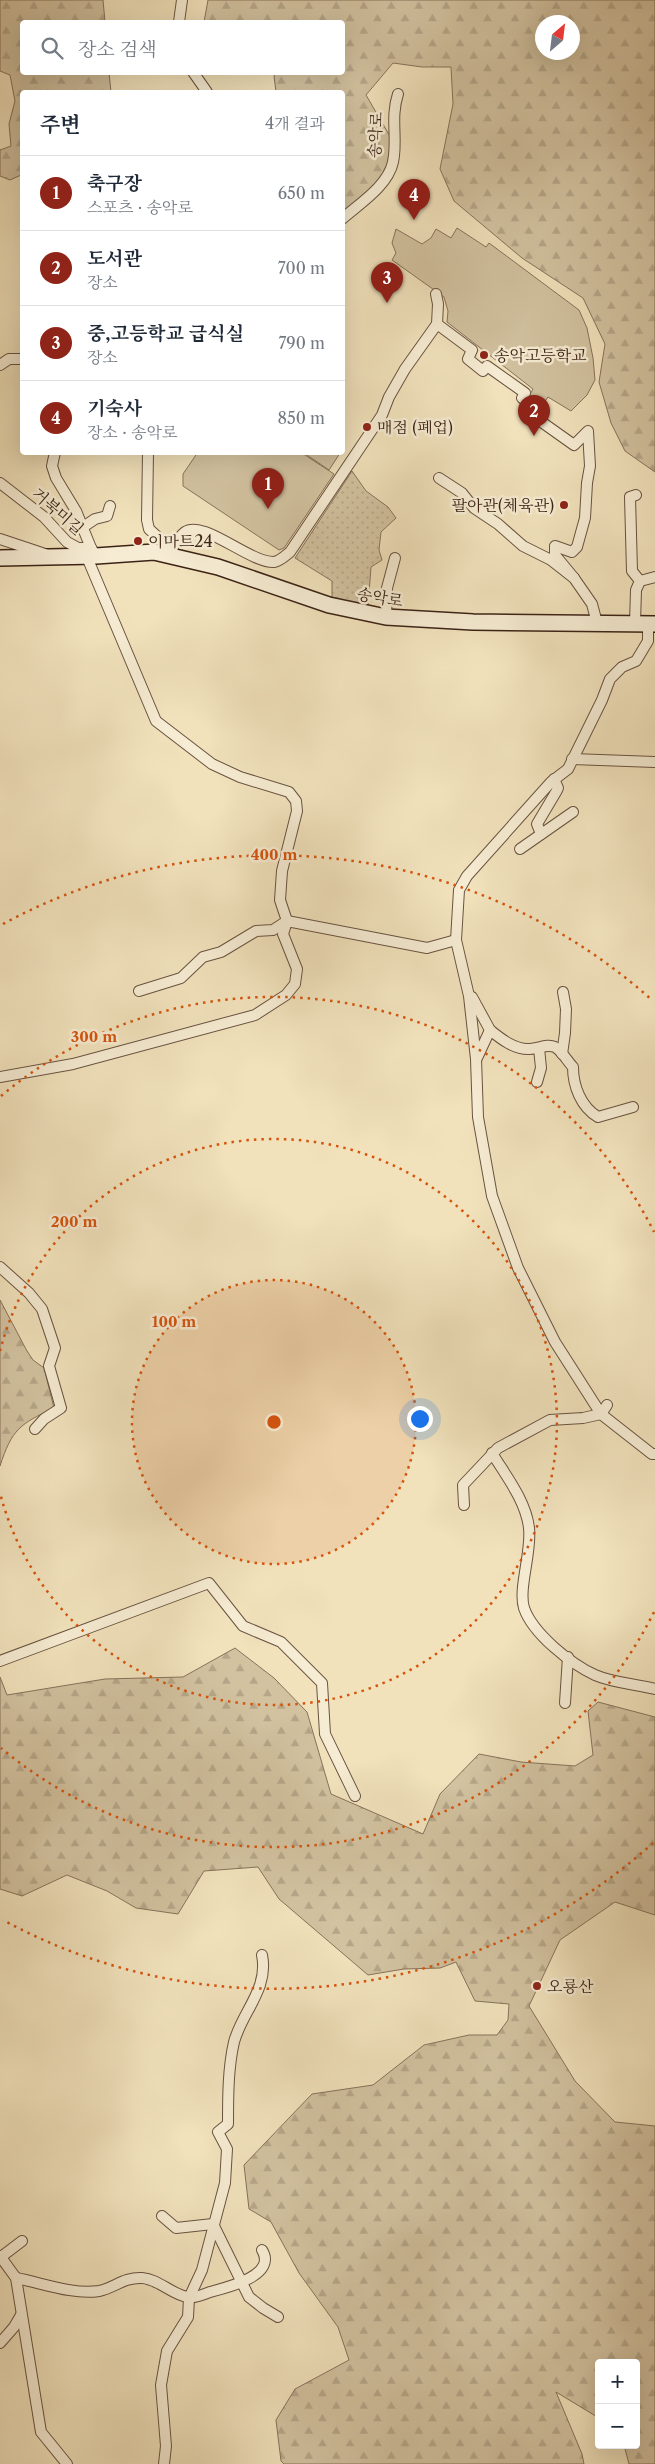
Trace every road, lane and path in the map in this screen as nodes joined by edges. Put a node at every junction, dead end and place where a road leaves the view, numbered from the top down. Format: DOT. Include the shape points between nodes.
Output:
graph roads {
  1 [pos="182,0"];
  2 [pos="179,20"];
  3 [pos="195,75"];
  4 [pos="206,90"];
  5 [pos="398,94"];
  6 [pos="345,216"];
  7 [pos="436,294"];
  8 [pos="437,324"];
  9 [pos="20,359"];
  10 [pos="0,365"];
  11 [pos="54,455"];
  12 [pos="148,455"];
  13 [pos="439,478"];
  14 [pos="0,483"];
  15 [pos="636,495"];
  16 [pos="110,506"];
  17 [pos="83,527"];
  18 [pos="0,539"];
  19 [pos="92,556"];
  20 [pos="167,556"];
  21 [pos="56,558"];
  22 [pos="395,558"];
  23 [pos="0,559"];
  24 [pos="655,577"];
  25 [pos="574,578"];
  26 [pos="640,581"];
  27 [pos="386,617"];
  28 [pos="597,622"];
  29 [pos="648,627"];
  30 [pos="572,759"];
  31 [pos="655,762"];
  32 [pos="554,779"];
  33 [pos="573,812"];
  34 [pos="541,834"];
  35 [pos="520,848"];
  36 [pos="287,921"];
  37 [pos="456,940"];
  38 [pos="468,989"];
  39 [pos="139,992"];
  40 [pos="563,992"];
  41 [pos="490,1030"];
  42 [pos="539,1048"];
  43 [pos="562,1054"];
  44 [pos="476,1058"];
  45 [pos="0,1077"];
  46 [pos="537,1082"];
  47 [pos="633,1107"];
  48 [pos="0,1267"];
  49 [pos="604,1410"];
  50 [pos="35,1429"];
  51 [pos="492,1454"];
  52 [pos="655,1454"];
  53 [pos="464,1505"];
  54 [pos="568,1657"];
  55 [pos="0,1660"];
  56 [pos="655,1689"];
  57 [pos="565,1703"];
  58 [pos="355,1796"];
  59 [pos="262,1955"];
  60 [pos="162,2216"];
  61 [pos="213,2224"];
  62 [pos="22,2241"];
  63 [pos="262,2250"];
  64 [pos="0,2256"];
  65 [pos="16,2278"];
  66 [pos="241,2283"];
  67 [pos="189,2298"];
  68 [pos="21,2315"];
  69 [pos="278,2317"];
  70 [pos="0,2344"];
  71 [pos="67,2464"];
  72 [pos="164,2464"];
  1 -- 2 [label="street"];
  3 -- 4 [label="street"];
  5 -- 6 [label="street, 송악로" via="393,110 393,164 383,182"];
  7 -- 8 [label="street"];
  8 -- 20 [label="street" via="405,369 382,415 290,552 276,562 268,561 194,529 185,532"];
  8 -- 25 [label="street" via="472,350 468,359 477,367 483,371 488,366 525,393 522,398 534,407 530,413 574,445 588,432 590,466 585,518 577,547 572,552 555,546 555,555"];
  9 -- 10 [label="street" via="9,359"];
  11 -- 17 [label="street" via="52,466 56,478"];
  12 -- 20 [label="street" via="147,520 149,529 162,541"];
  13 -- 25 [label="street" via="462,493 474,508 522,546 551,560"];
  14 -- 19 [label="street, 거북미길" via="44,517 67,542"];
  15 -- 26 [label="street" via="630,497 631,555 632,571"];
  16 -- 17 [label="street" via="108,516 94,519"];
  17 -- 19 [label="street"];
  18 -- 21 [label="street, 송악로"];
  19 -- 20 [label="main road, 송악로" via="154,552"];
  19 -- 21 [label="main road, 송악로"];
  19 -- 23 [label="main road"];
  19 -- 29 [label="main road" via="187,566 365,619 474,627"];
  19 -- 36 [label="street" via="156,721 212,764 240,777 290,792 296,801 297,811 282,871 280,900"];
  20 -- 27 [label="main road, 송악로" via="218,567 329,605"];
  21 -- 23 [label="main road, 송악로"];
  22 -- 27 [label="street" via="387,588"];
  24 -- 26 [label="street"];
  25 -- 28 [label="street" via="592,604"];
  26 -- 29 [label="street" via="636,590"];
  27 -- 28 [label="main road, 송악로" via="473,622"];
  28 -- 29 [label="main road, 송악로"];
  29 -- 30 [label="street" via="648,642 636,661 622,667 610,680"];
  30 -- 31 [label="street"];
  30 -- 32 [label="street" via="568,769"];
  32 -- 34 [label="street" via="558,788 537,824"];
  32 -- 37 [label="street" via="467,876 460,890"];
  33 -- 34 [label="street"];
  34 -- 35 [label="street"];
  36 -- 37 [label="street" via="427,948"];
  36 -- 39 [label="street" via="273,930 256,931 221,952 203,957 181,978"];
  36 -- 45 [label="street" via="283,934 297,969 294,984 286,995 256,1015 73,1064"];
  37 -- 38 [label="street"];
  38 -- 41 [label="street"];
  38 -- 44 [label="street"];
  40 -- 43 [label="street" via="565,1033"];
  41 -- 42 [label="street" via="519,1048"];
  41 -- 44 [label="street"];
  42 -- 43 [label="street" via="548,1045"];
  42 -- 46 [label="street" via="541,1068"];
  43 -- 47 [label="street" via="573,1068 573,1080 590,1112 598,1116"];
  44 -- 49 [label="street" via="478,1117 496,1205 518,1268 555,1342"];
  48 -- 50 [label="street" via="42,1309 56,1348 49,1366 61,1408"];
  49 -- 51 [label="street" via="582,1418 550,1420"];
  49 -- 52 [label="street"];
  51 -- 53 [label="street" via="464,1485"];
  51 -- 54 [label="street" via="516,1491 529,1527 530,1554 524,1584 524,1607 543,1638"];
  54 -- 56 [label="street" via="596,1675"];
  54 -- 57 [label="street"];
  55 -- 58 [label="street" via="209,1583 243,1626 281,1642 322,1683 325,1734"];
  59 -- 61 [label="street" via="262,1981 234,2042 228,2124 218,2132 227,2149 228,2162"];
  60 -- 61 [label="street" via="176,2228"];
  61 -- 66 [label="street"];
  61 -- 67 [label="street" via="202,2270"];
  62 -- 64 [label="street"];
  63 -- 66 [label="street" via="264,2261 259,2271"];
  64 -- 65 [label="street"];
  65 -- 67 [label="street" via="86,2292 102,2290 120,2281 143,2278"];
  65 -- 68 [label="street"];
  66 -- 67 [label="street"];
  66 -- 69 [label="street" via="249,2297"];
  67 -- 72 [label="street" via="188,2317 167,2351 161,2385 166,2446"];
  68 -- 70 [label="street"];
  68 -- 71 [label="street" via="41,2432"];
}
